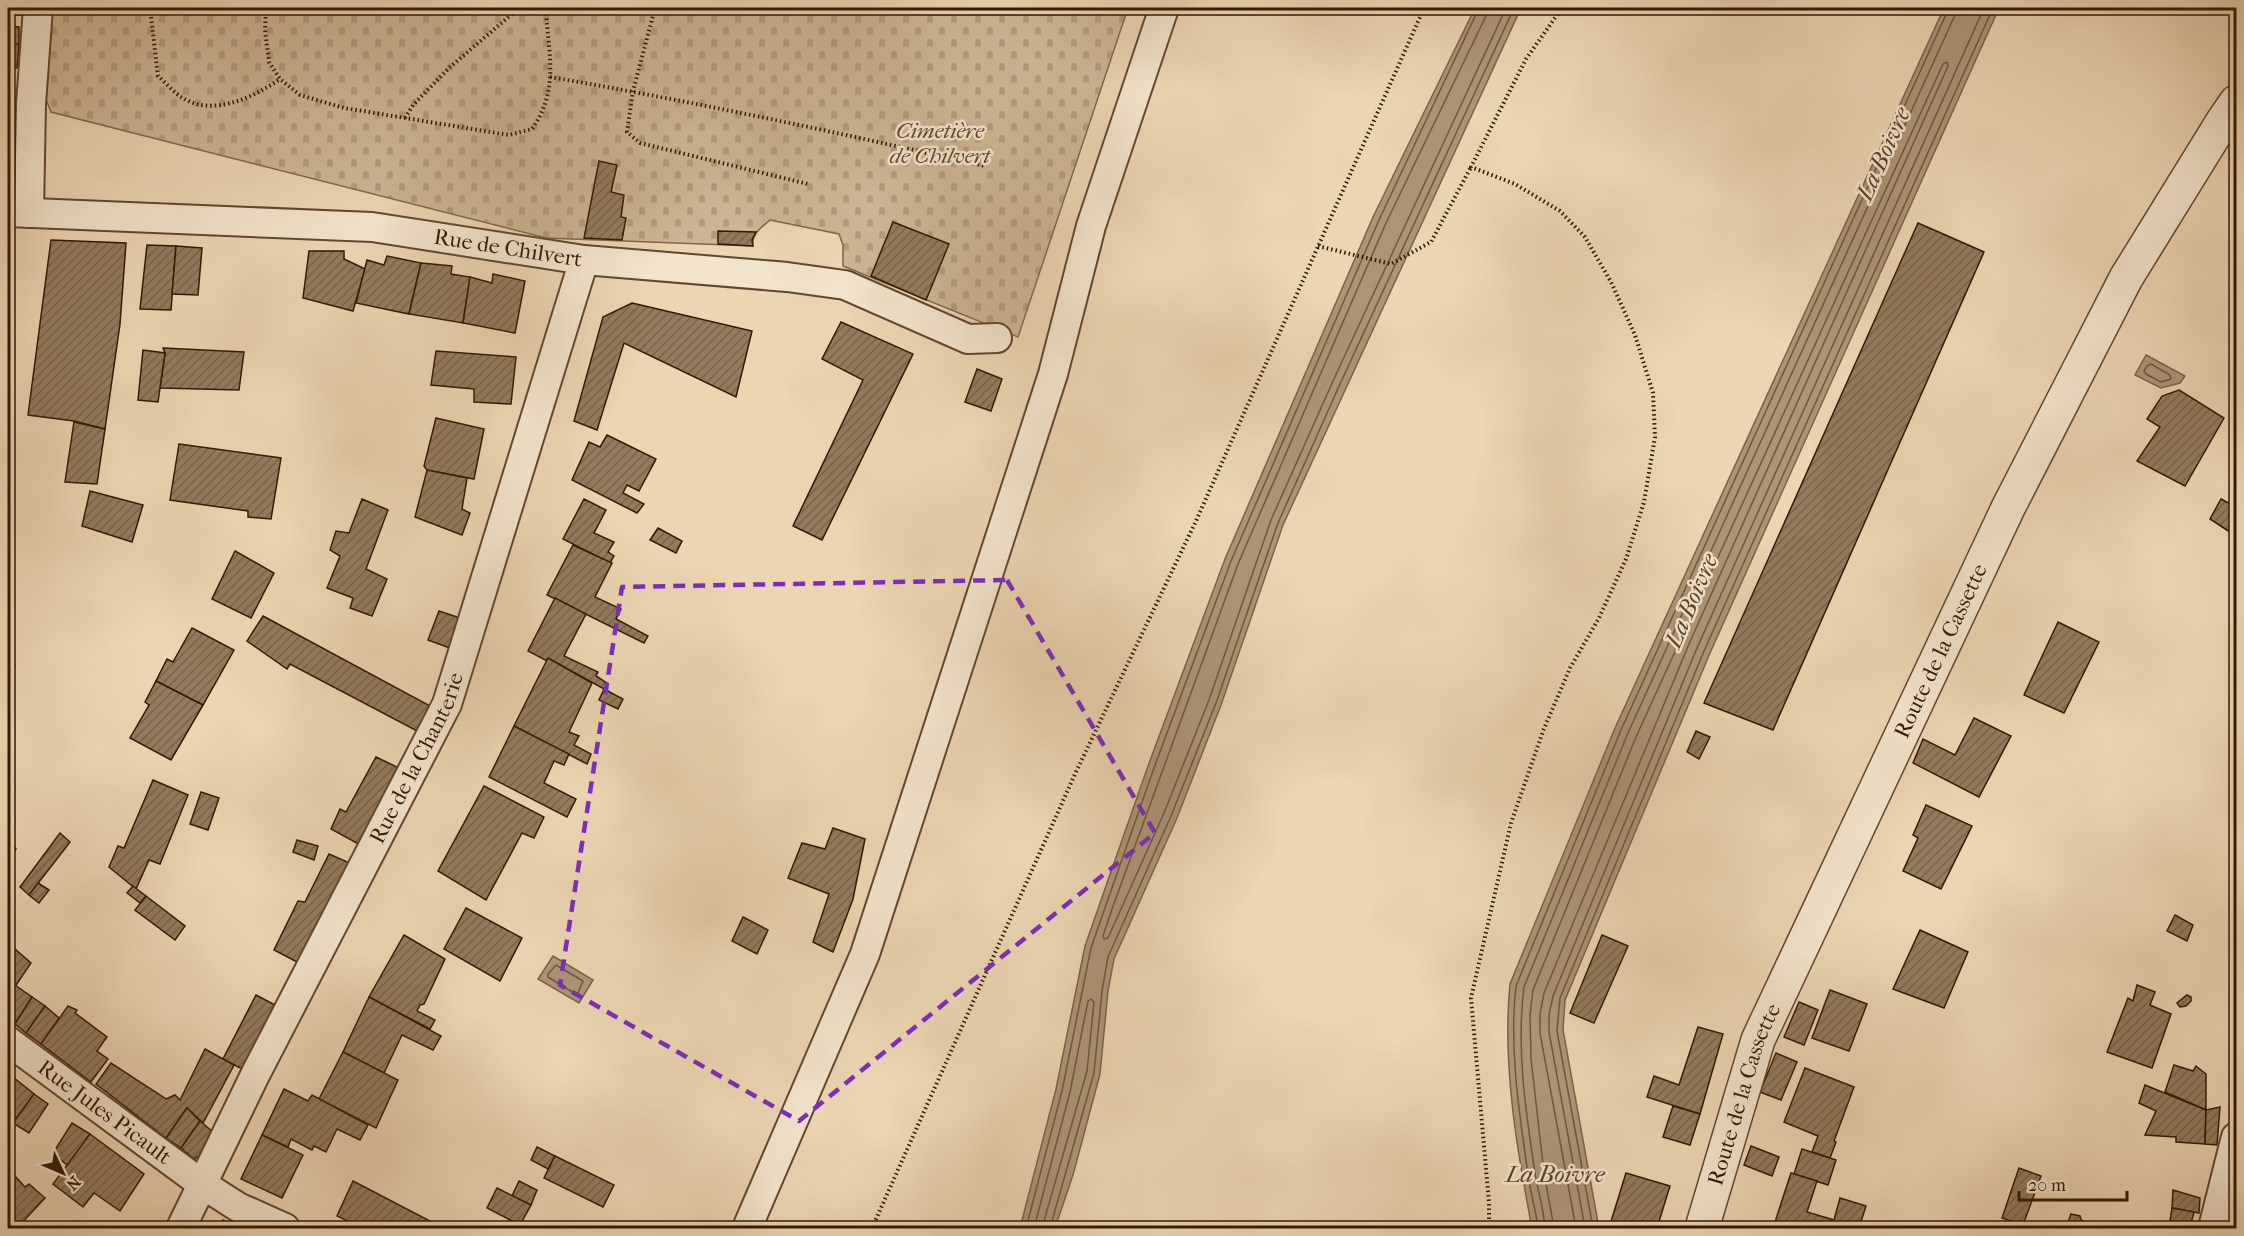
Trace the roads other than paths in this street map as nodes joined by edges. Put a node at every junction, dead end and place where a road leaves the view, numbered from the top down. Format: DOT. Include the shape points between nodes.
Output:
graph roads {
  1 [pos="38,8"];
  2 [pos="1164,8"];
  3 [pos="2236,102"];
  4 [pos="18,213"];
  5 [pos="584,260"];
  6 [pos="997,338"];
  7 [pos="8,1041"];
  8 [pos="2236,1137"];
  9 [pos="202,1184"];
  10 [pos="181,1228"];
  11 [pos="285,1228"];
  12 [pos="747,1228"];
  13 [pos="1702,1228"];
  14 [pos="2212,1228"];
  1 -- 4 [label="street" via="32,104"];
  2 -- 12 [label="street" via="1091,226 1053,374 865,954"];
  3 -- 13 [label="street, Route de la Cassette" via="2126,278 2003,518 1758,1041"];
  4 -- 5 [label="street, Rue de Chilvert" via="372,227"];
  5 -- 6 [label="street, Rue de Chilvert" via="845,285 968,339"];
  5 -- 9 [label="street, Rue de la Chanterie" via="447,704"];
  7 -- 9 [label="street, Rue Jules Picault"];
  8 -- 14 [label="street"];
  9 -- 10 [label="street, Rue de la Chanterie"];
  9 -- 11 [label="street, Rue Jules Picault" via="238,1207"];
}
